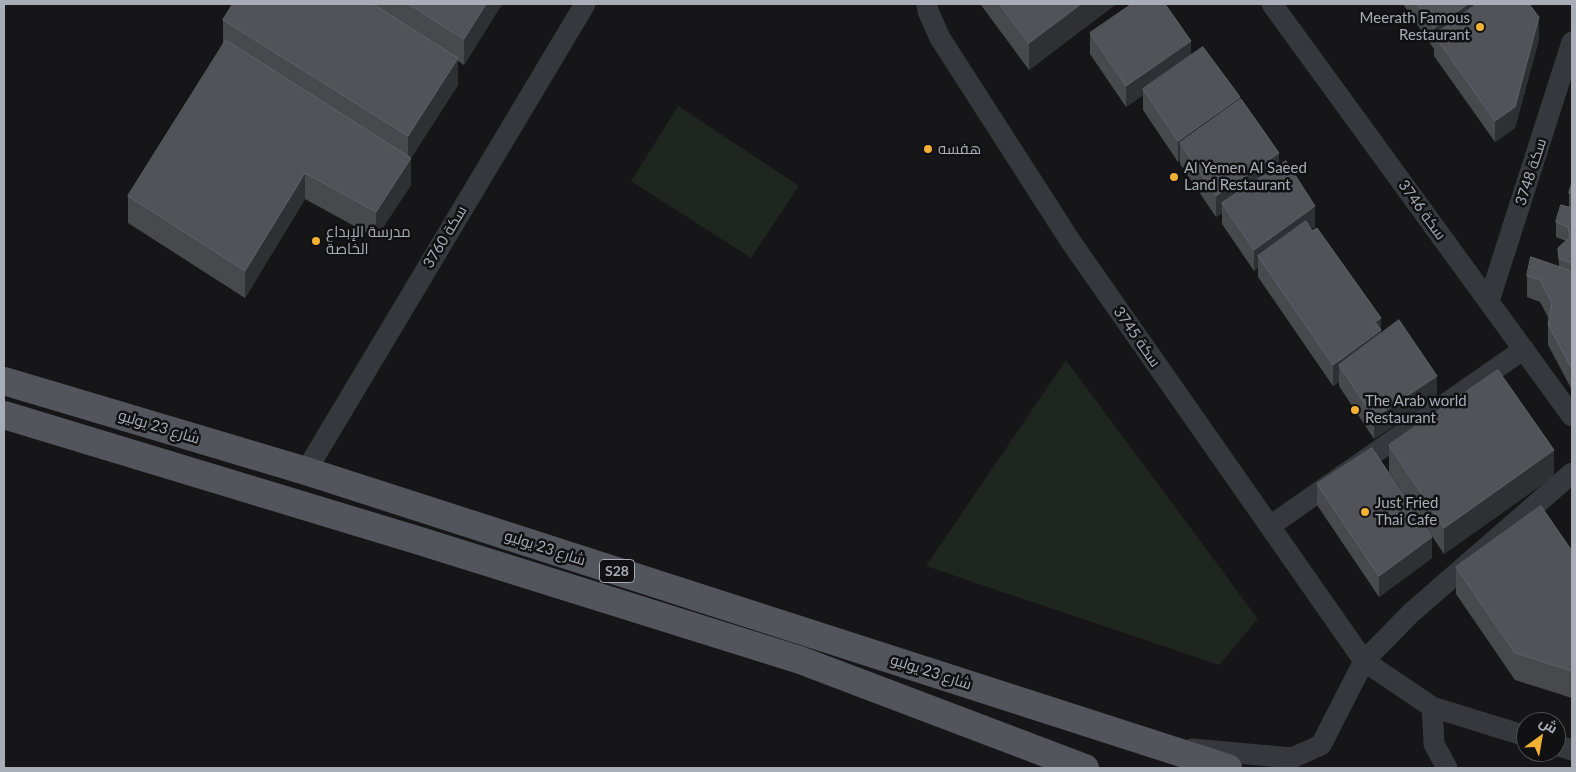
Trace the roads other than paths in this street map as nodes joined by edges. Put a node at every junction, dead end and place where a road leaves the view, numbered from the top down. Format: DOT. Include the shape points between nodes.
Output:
graph roads {
  1 [pos="585,4"];
  2 [pos="927,4"];
  3 [pos="1272,4"];
  4 [pos="1572,42"];
  5 [pos="1489,301"];
  6 [pos="1524,349"];
  7 [pos="4,381"];
  8 [pos="4,415"];
  9 [pos="1572,416"];
  10 [pos="306,471"];
  11 [pos="1572,473"];
  12 [pos="1270,526"];
  13 [pos="1364,661"];
  14 [pos="1432,707"];
  15 [pos="1516,733"];
  16 [pos="1160,746"];
  17 [pos="1085,768"];
  18 [pos="1228,768"];
  19 [pos="1447,768"];
  1 -- 10 [label="street, سكة 3760"];
  2 -- 12 [label="street, سكة 3745" via="940,38 1071,242"];
  3 -- 5 [label="street, سكة 3746"];
  4 -- 5 [label="street, سكة 3748"];
  5 -- 6 [label="street, سكة 3746"];
  6 -- 9 [label="street, سكة 3746"];
  6 -- 12 [label="street"];
  7 -- 10 [label="main road, شارع 23 يوليو / S28"];
  8 -- 17 [label="main road, شارع 23 يوليو / S28" via="800,660"];
  10 -- 16 [label="main road, شارع 23 يوليو / S28"];
  11 -- 13 [label="street" via="1411,613"];
  12 -- 13 [label="street, سكة 3745"];
  13 -- 14 [label="street"];
  13 -- 16 [label="street" via="1321,746 1292,758"];
  14 -- 15 [label="street"];
  14 -- 19 [label="street" via="1434,744"];
  16 -- 18 [label="main road, شارع 23 يوليو / S28"];
}
